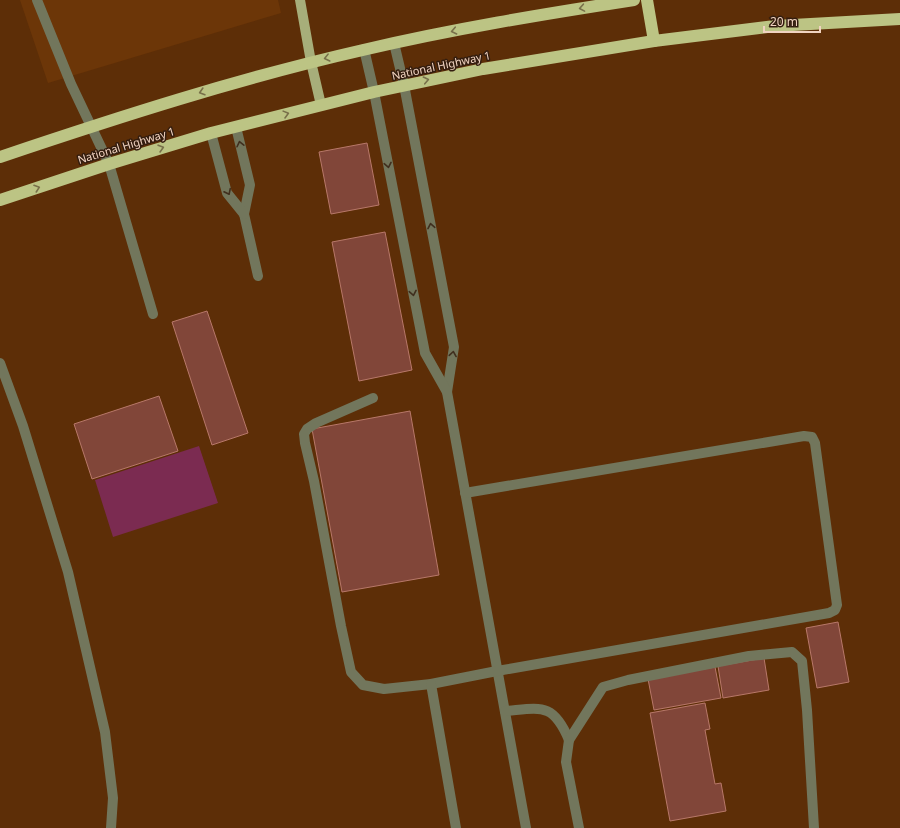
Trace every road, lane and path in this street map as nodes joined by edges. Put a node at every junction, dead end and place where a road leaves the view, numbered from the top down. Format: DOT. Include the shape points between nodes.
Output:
graph roads {
  1 [pos="37,0"];
  2 [pos="300,0"];
  3 [pos="634,0"];
  4 [pos="647,0"];
  5 [pos="900,19"];
  6 [pos="654,41"];
  7 [pos="394,43"];
  8 [pos="364,49"];
  9 [pos="310,62"];
  10 [pos="404,85"];
  11 [pos="374,92"];
  12 [pos="321,104"];
  13 [pos="92,126"];
  14 [pos="236,127"];
  15 [pos="212,133"];
  16 [pos="0,157"];
  17 [pos="108,164"];
  18 [pos="0,200"];
  19 [pos="244,214"];
  20 [pos="258,276"];
  21 [pos="153,314"];
  22 [pos="0,363"];
  23 [pos="447,392"];
  24 [pos="373,398"];
  25 [pos="465,493"];
  26 [pos="497,671"];
  27 [pos="431,684"];
  28 [pos="505,711"];
  29 [pos="569,740"];
  30 [pos="111,828"];
  31 [pos="456,828"];
  32 [pos="526,828"];
  33 [pos="579,828"];
  34 [pos="814,828"];
  1 -- 13 [label="street" via="71,84"];
  2 -- 9 [label="main road"];
  3 -- 7 [label="highway, one-way"];
  4 -- 6 [label="highway"];
  5 -- 6 [label="highway, National Highway 1" via="775,26"];
  10 -- 6 [label="highway, National Highway 1, one-way" via="483,69"];
  7 -- 8 [label="highway"];
  7 -- 10 [label="street"];
  8 -- 9 [label="highway, one-way"];
  8 -- 11 [label="street"];
  9 -- 12 [label="main road"];
  9 -- 13 [label="highway, one-way"];
  10 -- 11 [label="highway, National Highway 1"];
  23 -- 10 [label="street, one-way" via="454,346"];
  11 -- 12 [label="highway, National Highway 1"];
  11 -- 23 [label="street, one-way" via="425,353"];
  14 -- 12 [label="highway, National Highway 1, one-way"];
  13 -- 16 [label="highway"];
  13 -- 17 [label="street"];
  14 -- 15 [label="highway, National Highway 1"];
  19 -- 14 [label="street, one-way" via="250,185"];
  17 -- 15 [label="highway, National Highway 1, one-way"];
  15 -- 19 [label="street, one-way" via="227,193"];
  18 -- 17 [label="highway, National Highway 1, one-way"];
  17 -- 21 [label="street"];
  19 -- 20 [label="street"];
  22 -- 30 [label="street" via="68,572 105,732 113,798"];
  23 -- 25 [label="street"];
  24 -- 27 [label="street" via="316,423 304,434 341,626 351,672 363,685 384,689"];
  25 -- 26 [label="street"];
  25 -- 26 [label="street" via="804,436 812,437 815,443 837,605 835,610"];
  26 -- 27 [label="street"];
  26 -- 28 [label="street"];
  27 -- 31 [label="street"];
  28 -- 29 [label="street" via="546,710 556,716"];
  28 -- 32 [label="street"];
  29 -- 33 [label="street" via="566,762"];
  29 -- 34 [label="street" via="603,687 749,656 792,652 802,661"];
}
